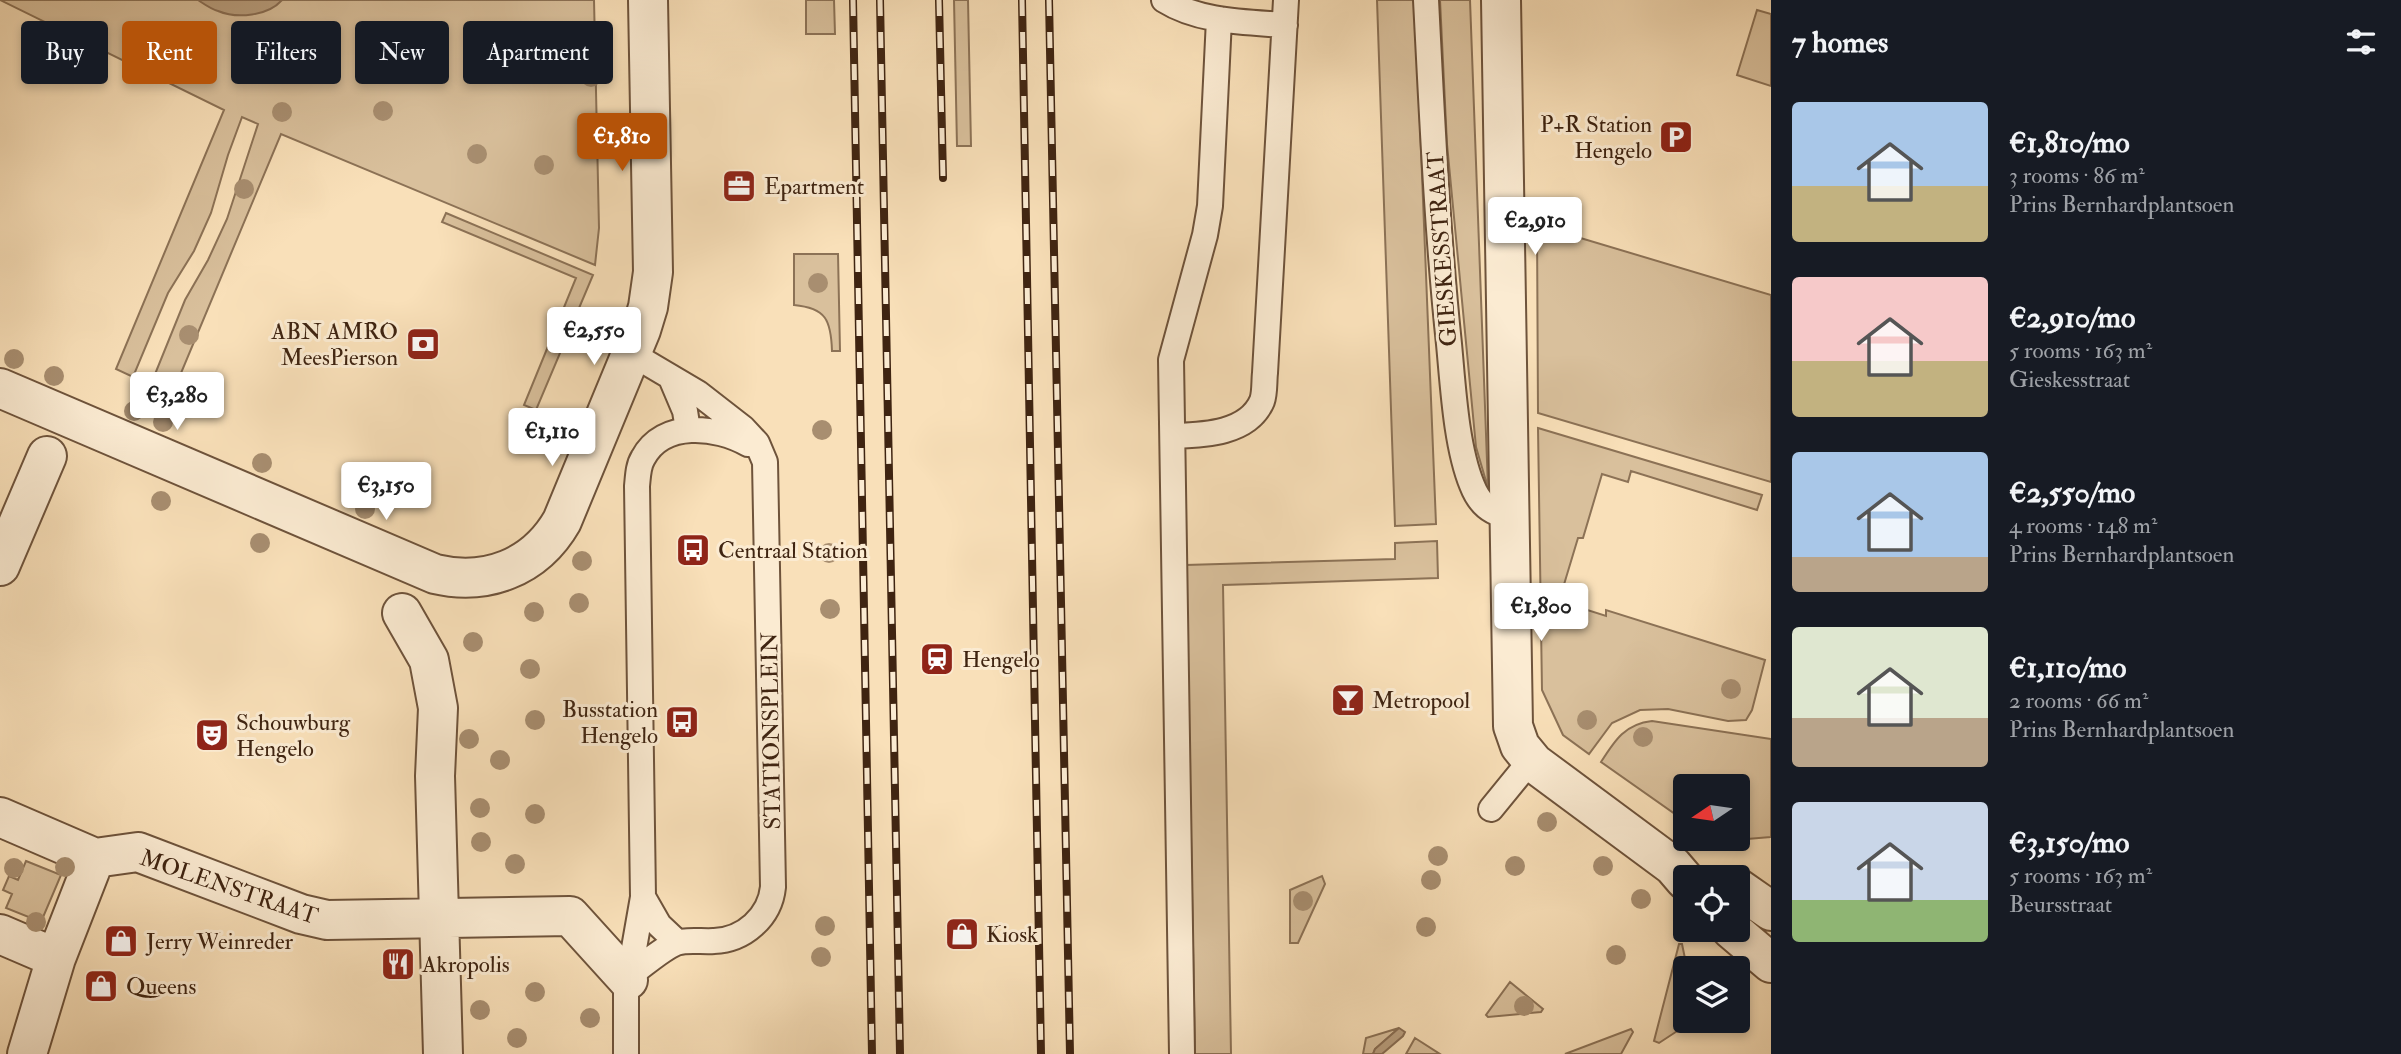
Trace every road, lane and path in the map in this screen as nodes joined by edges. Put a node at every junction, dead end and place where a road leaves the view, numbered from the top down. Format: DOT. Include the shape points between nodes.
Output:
graph roads {
  1 [pos="648,0"];
  2 [pos="1164,0"];
  3 [pos="1286,0"];
  4 [pos="1426,0"];
  5 [pos="1501,0"];
  6 [pos="1219,19"];
  7 [pos="1285,25"];
  8 [pos="632,354"];
  9 [pos="671,378"];
  10 [pos="0,388"];
  11 [pos="688,430"];
  12 [pos="1174,436"];
  13 [pos="762,452"];
  14 [pos="47,456"];
  15 [pos="1510,516"];
  16 [pos="0,566"];
  17 [pos="402,613"];
  18 [pos="1531,760"];
  19 [pos="1491,809"];
  20 [pos="0,817"];
  21 [pos="95,858"];
  22 [pos="1675,865"];
  23 [pos="1750,896"];
  24 [pos="643,897"];
  25 [pos="1771,911"];
  26 [pos="440,919"];
  27 [pos="0,934"];
  28 [pos="677,942"];
  29 [pos="1746,942"];
  30 [pos="56,958"];
  31 [pos="1771,963"];
  32 [pos="630,977"];
  33 [pos="27,1054"];
  34 [pos="443,1054"];
  35 [pos="626,1054"];
  36 [pos="1182,1054"];
  1 -- 8 [label="street" via="653,272 648,307"];
  2 -- 6 [label="lane"];
  3 -- 7 [label="lane"];
  4 -- 15 [label="lane, GIESKESSTRAAT" via="1444,297 1463,452 1472,486 1484,506"];
  5 -- 15 [label="street"];
  6 -- 7 [label="lane"];
  6 -- 12 [label="lane" via="1210,206 1171,360"];
  7 -- 12 [label="lane" via="1262,400 1240,424 1214,433"];
  8 -- 9 [label="lane"];
  8 -- 10 [label="street" via="562,522 547,543 528,560 501,573 460,578 435,574"];
  9 -- 11 [label="lane"];
  9 -- 13 [label="lane" via="744,428"];
  11 -- 13 [label="lane" via="721,432"];
  11 -- 24 [label="lane" via="657,440 643,457 638,474"];
  12 -- 36 [label="lane"];
  13 -- 28 [label="lane, STATIONSPLEIN" via="766,472 772,898 762,917 738,935 717,941"];
  14 -- 16 [label="street"];
  15 -- 18 [label="street" via="1513,726"];
  17 -- 26 [label="street" via="429,660 438,708 435,776"];
  18 -- 19 [label="lane"];
  18 -- 22 [label="street"];
  20 -- 21 [label="street"];
  21 -- 26 [label="street, MOLENSTRAAT" via="138,852 327,920"];
  21 -- 30 [label="street"];
  23 -- 25 [label="street"];
  24 -- 28 [label="lane" via="659,925"];
  24 -- 32 [label="lane"];
  26 -- 32 [label="street, MOLENSTRAAT" via="570,916"];
  26 -- 34 [label="street"];
  27 -- 30 [label="street"];
  28 -- 32 [label="lane"];
  29 -- 31 [label="street"];
  30 -- 33 [label="street"];
  32 -- 35 [label="lane"];
}
